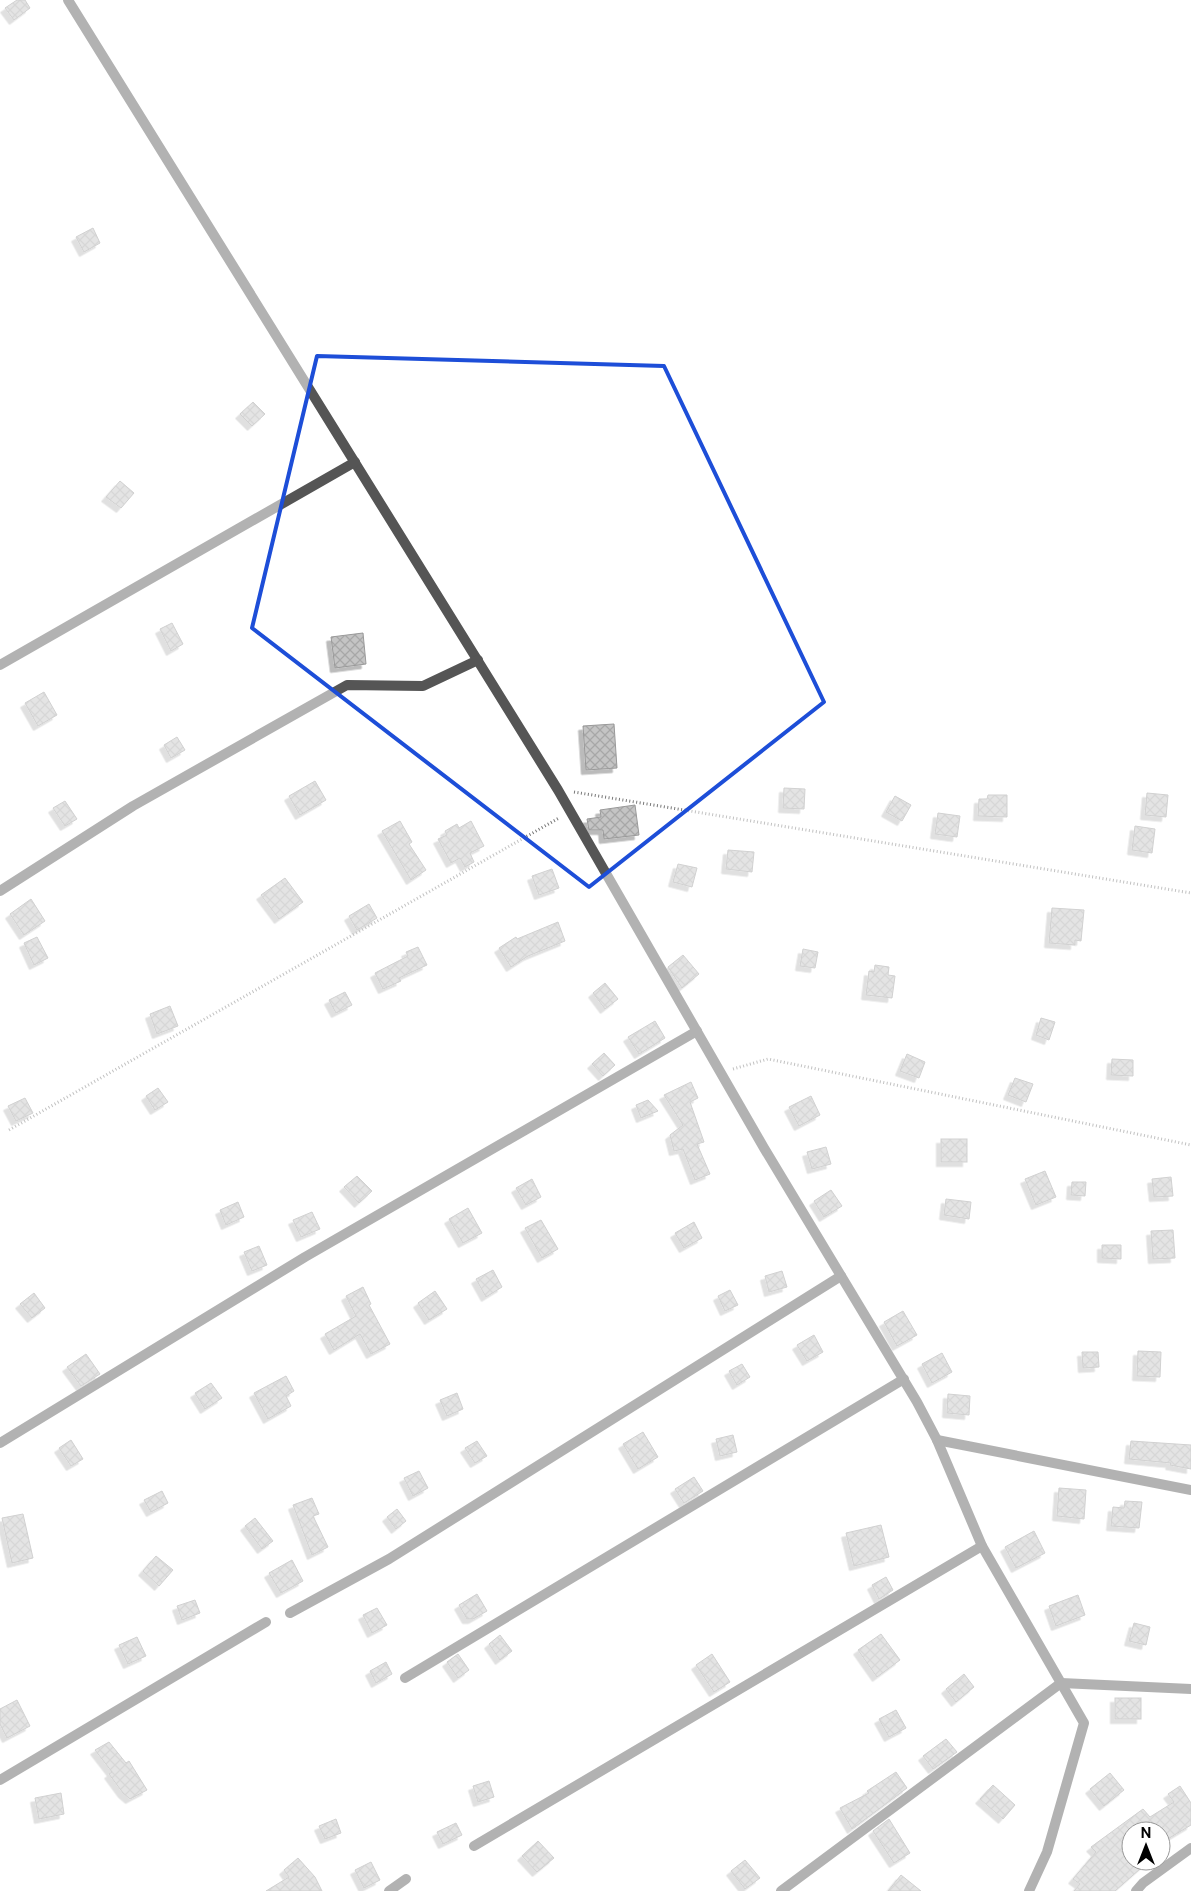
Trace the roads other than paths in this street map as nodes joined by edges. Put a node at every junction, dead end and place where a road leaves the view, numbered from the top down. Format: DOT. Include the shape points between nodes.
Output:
graph roads {
  1 [pos="68,0"];
  2 [pos="355,462"];
  3 [pos="478,660"];
  4 [pos="0,665"];
  5 [pos="0,891"];
  6 [pos="697,1031"];
  7 [pos="841,1276"];
  8 [pos="904,1379"];
  9 [pos="937,1440"];
  10 [pos="0,1443"];
  11 [pos="1191,1490"];
  12 [pos="982,1546"];
  13 [pos="290,1613"];
  14 [pos="266,1622"];
  15 [pos="405,1678"];
  16 [pos="1060,1683"];
  17 [pos="1191,1689"];
  18 [pos="0,1780"];
  19 [pos="474,1846"];
  20 [pos="1191,1848"];
  21 [pos="406,1879"];
  22 [pos="388,1891"];
  23 [pos="781,1891"];
  24 [pos="1029,1891"];
  25 [pos="1136,1891"];
  1 -- 2 [label="street"];
  2 -- 3 [label="street"];
  2 -- 4 [label="street"];
  3 -- 5 [label="street" via="423,686 347,685 133,806"];
  3 -- 6 [label="street" via="571,811"];
  6 -- 7 [label="street"];
  6 -- 10 [label="street" via="305,1257"];
  7 -- 8 [label="street"];
  7 -- 13 [label="street" via="389,1559"];
  8 -- 9 [label="street"];
  8 -- 15 [label="street"];
  9 -- 11 [label="street"];
  9 -- 12 [label="street"];
  12 -- 16 [label="street"];
  12 -- 19 [label="street"];
  14 -- 18 [label="street"];
  16 -- 17 [label="street"];
  16 -- 23 [label="street"];
  16 -- 24 [label="street" via="1084,1723 1047,1852"];
  20 -- 25 [label="street"];
  21 -- 22 [label="street"];
}
